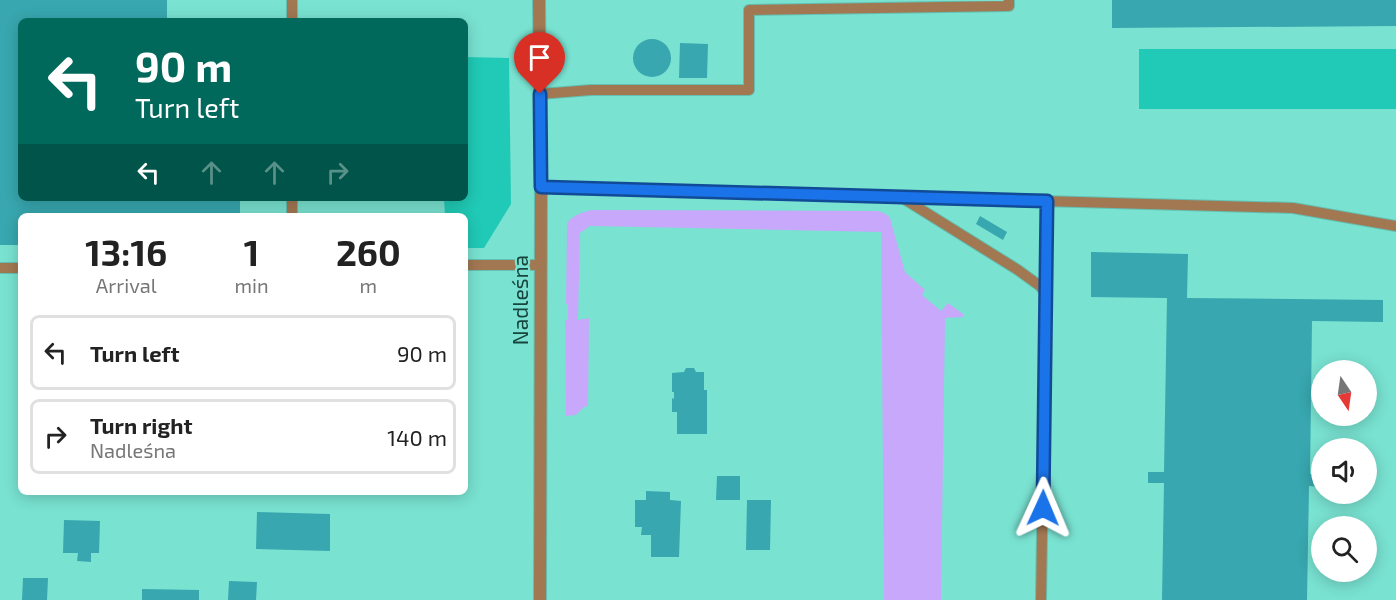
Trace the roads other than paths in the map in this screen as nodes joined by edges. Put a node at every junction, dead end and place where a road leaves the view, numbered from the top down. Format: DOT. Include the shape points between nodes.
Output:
graph roads {
  1 [pos="292,0"];
  2 [pos="539,0"];
  3 [pos="1009,0"];
  4 [pos="292,18"];
  5 [pos="540,94"];
  6 [pos="541,187"];
  7 [pos="901,196"];
  8 [pos="1047,201"];
  9 [pos="1396,226"];
  10 [pos="468,265"];
  11 [pos="540,265"];
  12 [pos="0,268"];
  13 [pos="18,268"];
  14 [pos="1046,293"];
  15 [pos="540,600"];
  16 [pos="1041,600"];
  1 -- 4 [label="lane"];
  2 -- 5 [label="street, Nadleśna"];
  3 -- 5 [label="lane" via="1009,6 749,10 749,90 591,90"];
  5 -- 6 [label="street, Nadleśna"];
  6 -- 7 [label="lane"];
  6 -- 11 [label="street, Nadleśna"];
  7 -- 8 [label="lane"];
  7 -- 14 [label="lane" via="1018,270"];
  8 -- 9 [label="lane" via="1293,208"];
  8 -- 14 [label="lane"];
  10 -- 11 [label="lane"];
  11 -- 15 [label="street, Nadleśna"];
  12 -- 13 [label="lane"];
  14 -- 16 [label="lane"];
}
